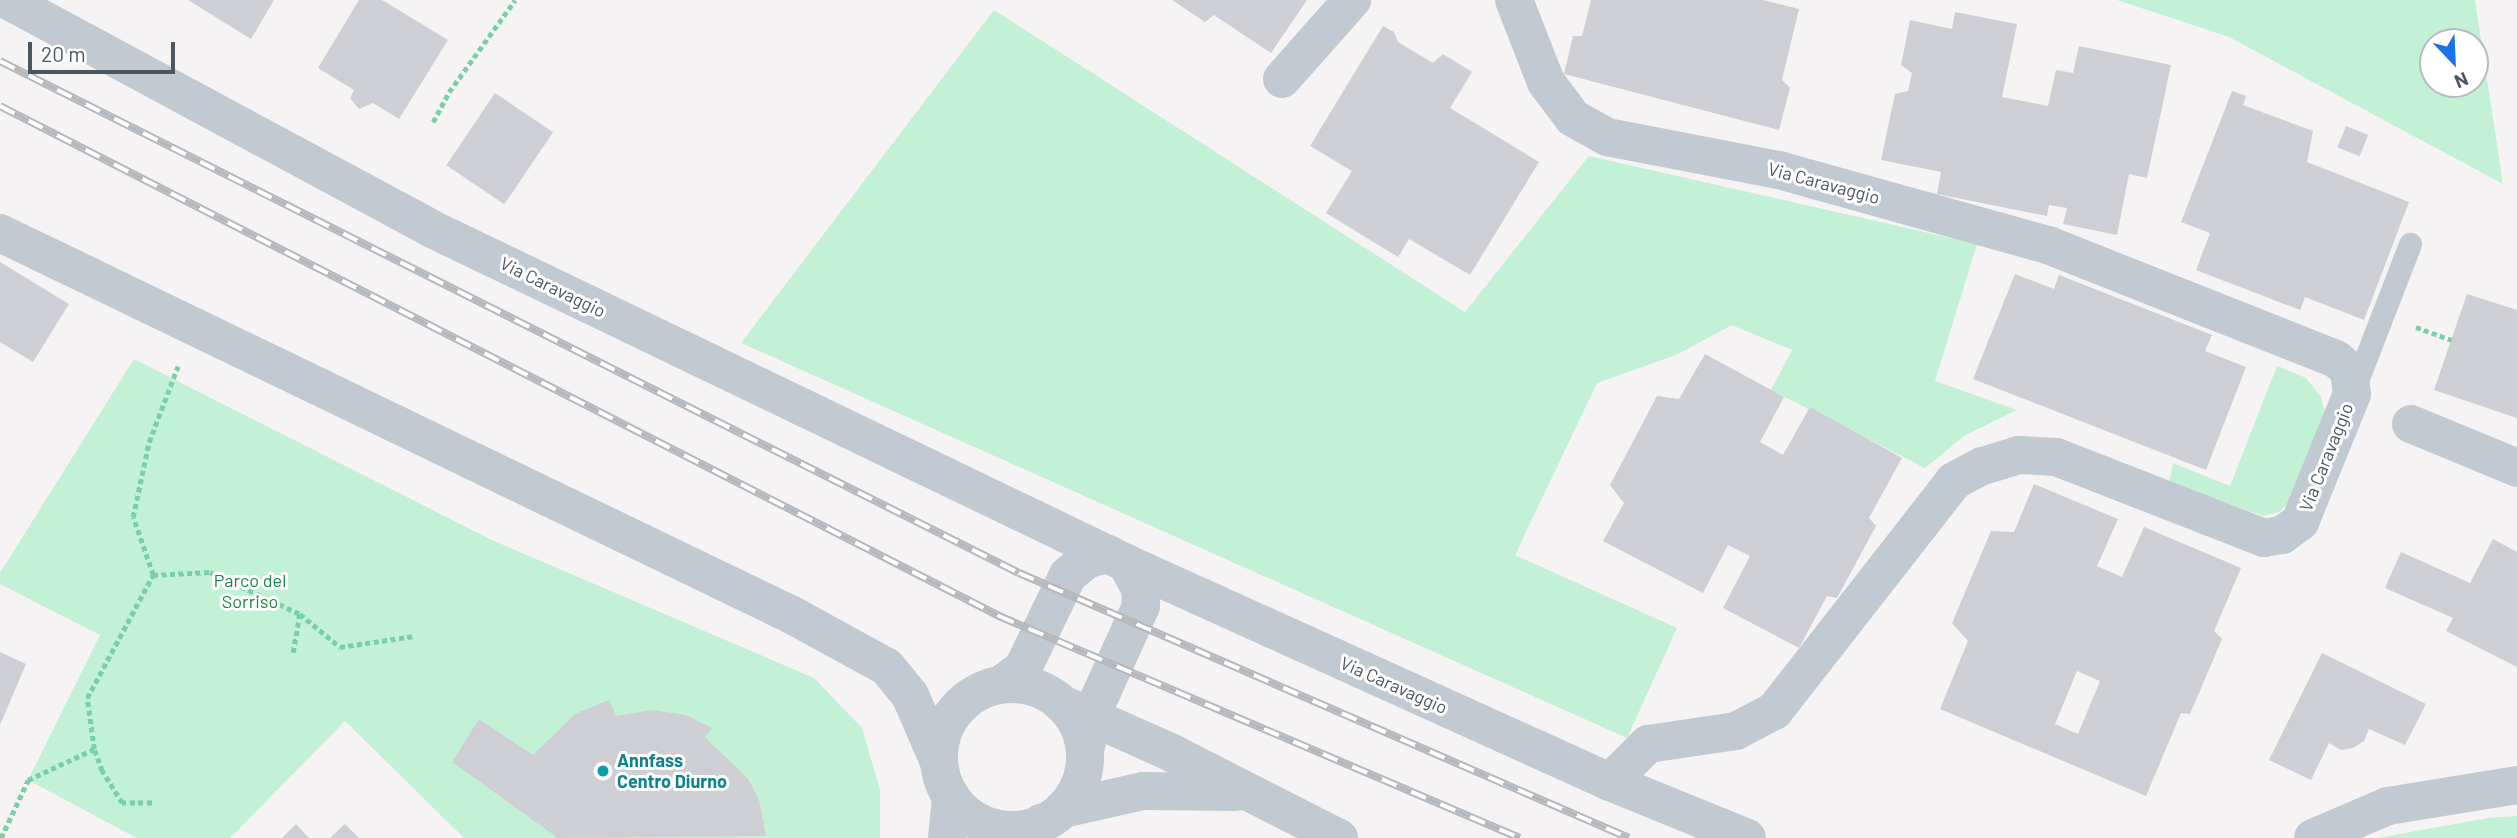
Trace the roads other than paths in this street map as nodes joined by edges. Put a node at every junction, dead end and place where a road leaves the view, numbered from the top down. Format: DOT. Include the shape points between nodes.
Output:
graph roads {
  1 [pos="7,0"];
  2 [pos="1352,0"];
  3 [pos="1514,0"];
  4 [pos="1282,79"];
  5 [pos="0,233"];
  6 [pos="2410,244"];
  7 [pos="2352,394"];
  8 [pos="2411,424"];
  9 [pos="2517,468"];
  10 [pos="1117,558"];
  11 [pos="1178,588"];
  12 [pos="1141,606"];
  13 [pos="1014,673"];
  14 [pos="1080,724"];
  15 [pos="945,780"];
  16 [pos="1610,782"];
  17 [pos="2517,785"];
  18 [pos="1241,792"];
  19 [pos="1044,823"];
  20 [pos="2341,830"];
  21 [pos="947,838"];
  22 [pos="1339,838"];
  23 [pos="1747,838"];
  24 [pos="2313,838"];
  1 -- 10 [label="street, Via Caravaggio" via="430,228"];
  2 -- 4 [label="street"];
  3 -- 7 [label="street, Via Caravaggio" via="1546,82 1573,118 1607,137 1779,170 2048,245 2336,359 2349,370"];
  5 -- 15 [label="street" via="190,329 792,615 887,667 909,695"];
  6 -- 7 [label="lane"];
  7 -- 16 [label="street, Via Caravaggio" via="2300,522 2282,535 2264,538 2056,457 2019,456 1982,466 1954,481 1774,710 1736,731 1648,744"];
  8 -- 9 [label="street"];
  10 -- 11 [label="street, Via Caravaggio"];
  10 -- 12 [label="street" via="1140,588"];
  10 -- 13 [label="street" via="1088,559 1068,575"];
  11 -- 12 [label="street"];
  11 -- 16 [label="street, Via Caravaggio"];
  12 -- 14 [label="street"];
  13 -- 14 [label="street"];
  13 -- 15 [label="street" via="979,691 951,716 941,738"];
  14 -- 18 [label="street"];
  14 -- 19 [label="street" via="1083,776"];
  15 -- 19 [label="street" via="971,817 998,828"];
  15 -- 21 [label="street"];
  16 -- 23 [label="street, Via Caravaggio"];
  17 -- 20 [label="street" via="2427,797"];
  18 -- 19 [label="street" via="1143,790"];
  18 -- 22 [label="street"];
  20 -- 24 [label="street"];
}
